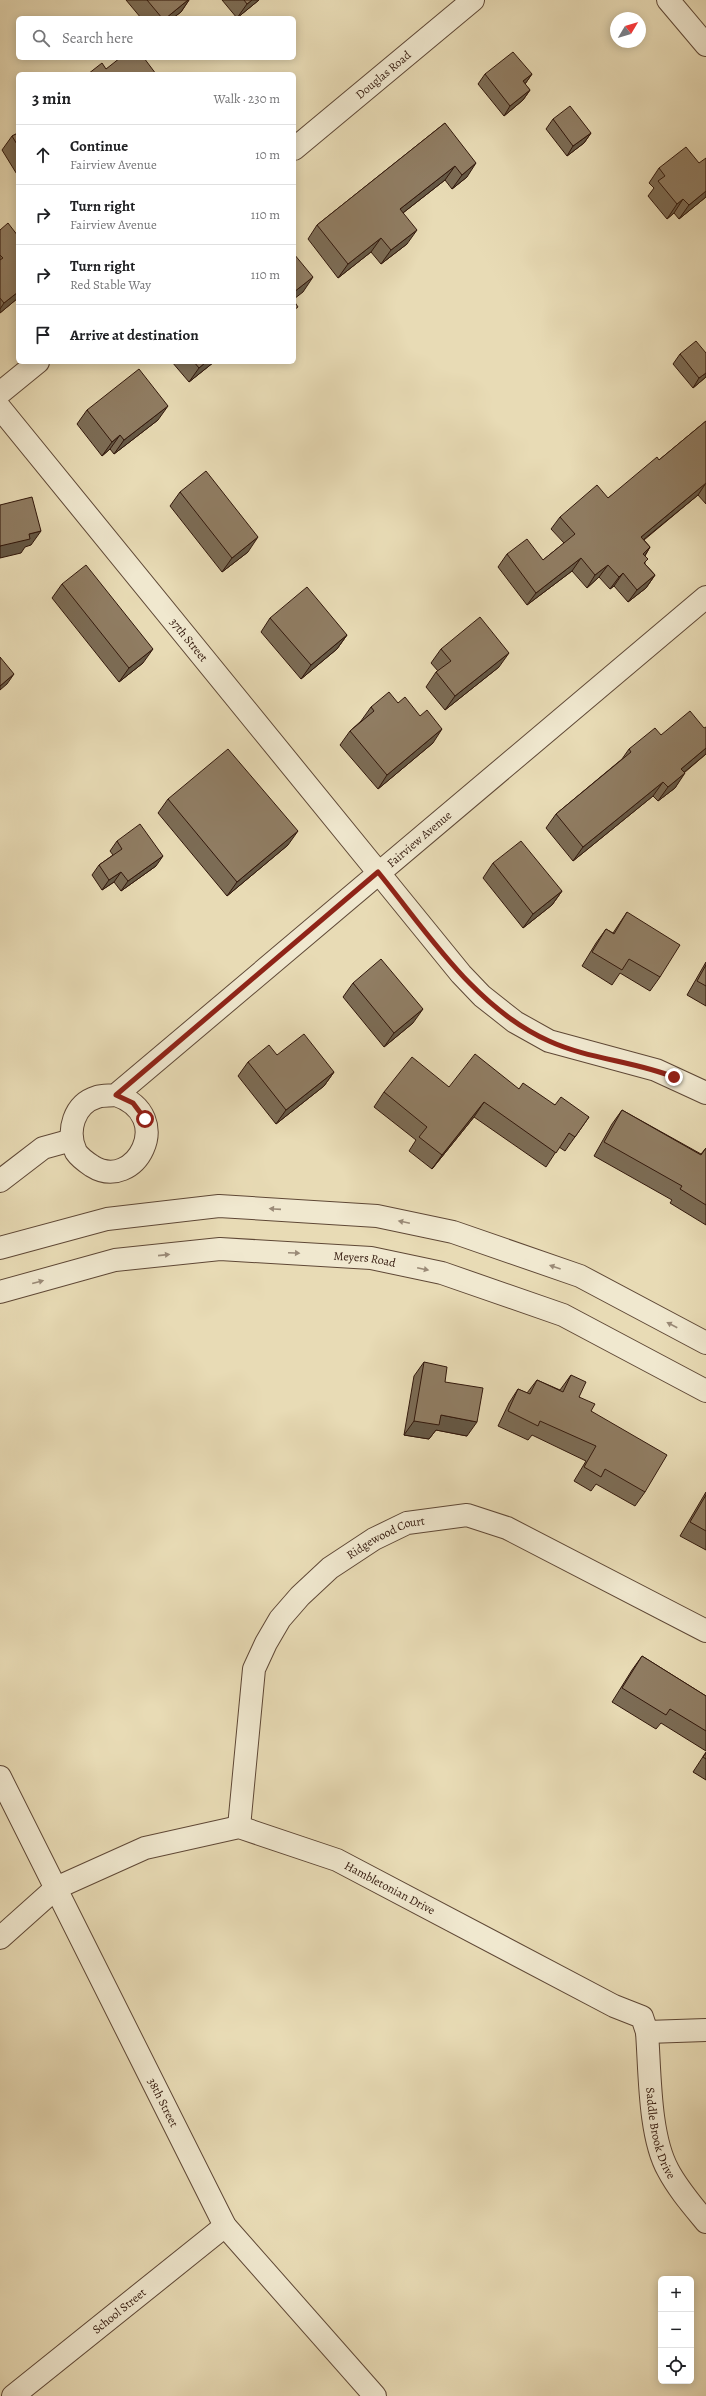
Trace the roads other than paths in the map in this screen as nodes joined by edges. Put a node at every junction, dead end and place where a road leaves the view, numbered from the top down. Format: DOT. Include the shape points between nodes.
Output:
graph roads {
  1 [pos="473,0"];
  2 [pos="668,0"];
  3 [pos="706,45"];
  4 [pos="296,147"];
  5 [pos="36,364"];
  6 [pos="0,393"];
  7 [pos="0,408"];
  8 [pos="706,597"];
  9 [pos="378,872"];
  10 [pos="706,1093"];
  11 [pos="116,1095"];
  12 [pos="72,1140"];
  13 [pos="0,1181"];
  14 [pos="0,1248"];
  15 [pos="0,1292"];
  16 [pos="706,1343"];
  17 [pos="706,1392"];
  18 [pos="706,1631"];
  19 [pos="0,1777"];
  20 [pos="239,1827"];
  21 [pos="56,1888"];
  22 [pos="0,1938"];
  23 [pos="706,2030"];
  24 [pos="647,2032"];
  25 [pos="706,2222"];
  26 [pos="226,2226"];
  27 [pos="13,2396"];
  28 [pos="375,2396"];
  1 -- 4 [label="street, Douglas Road"];
  2 -- 3 [label="street"];
  5 -- 6 [label="street"];
  7 -- 9 [label="street, 37th Street"];
  8 -- 9 [label="street, Fairview Avenue"];
  9 -- 10 [label="street, 37th Street" via="461,974 482,996 515,1022 549,1041 656,1070"];
  9 -- 11 [label="street, Fairview Avenue"];
  11 -- 12 [label="street" via="98,1096 79,1110 71,1129"];
  11 -- 12 [label="street" via="133,1103 145,1119 147,1139 144,1149 134,1162 114,1171 95,1168 77,1153"];
  12 -- 13 [label="street" via="43,1148"];
  16 -- 14 [label="street, one-way" via="580,1276 453,1232 376,1216 219,1206 107,1219"];
  15 -- 17 [label="street, Meyers Road, one-way" via="115,1260 220,1249 371,1258 442,1273 563,1315"];
  18 -- 20 [label="street, Ridgewood Court" via="506,1528 467,1516 407,1523 374,1539 330,1568 280,1619 266,1643 254,1669"];
  19 -- 21 [label="street, 38th Street"];
  20 -- 21 [label="street, Hambletonian Drive" via="145,1848"];
  20 -- 24 [label="street, Hambletonian Drive" via="313,1850 360,1871 614,2006 642,2017"];
  21 -- 22 [label="street, Hambletonian Drive"];
  21 -- 26 [label="street, 38th Street"];
  23 -- 24 [label="street"];
  24 -- 25 [label="street, Saddle Brook Drive" via="656,2135 661,2155 682,2194"];
  26 -- 27 [label="street, School Street"];
  26 -- 28 [label="street, 38th Street"];
}
